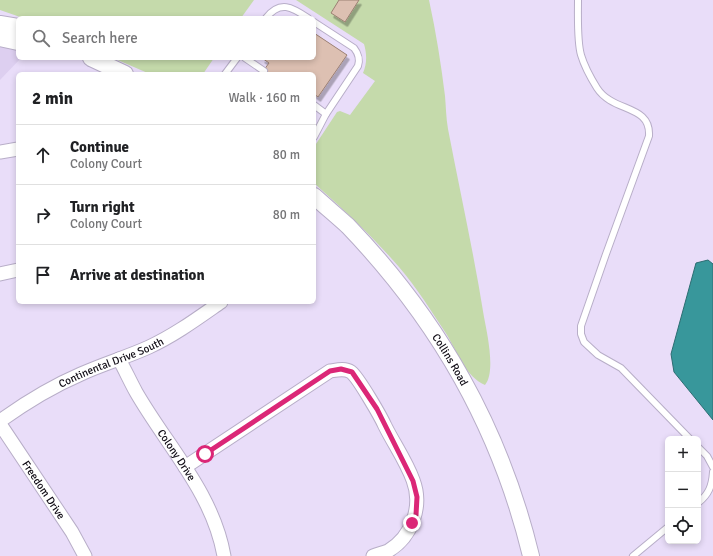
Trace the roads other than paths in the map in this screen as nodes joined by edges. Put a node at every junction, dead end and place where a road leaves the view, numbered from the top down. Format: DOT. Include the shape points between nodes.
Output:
graph roads {
  1 [pos="578,0"];
  2 [pos="268,16"];
  3 [pos="305,16"];
  4 [pos="316,23"];
  5 [pos="0,24"];
  6 [pos="16,27"];
  7 [pos="0,38"];
  8 [pos="16,42"];
  9 [pos="84,60"];
  10 [pos="95,60"];
  11 [pos="236,60"];
  12 [pos="248,60"];
  13 [pos="108,66"];
  14 [pos="264,71"];
  15 [pos="121,72"];
  16 [pos="227,72"];
  17 [pos="316,106"];
  18 [pos="326,114"];
  19 [pos="316,133"];
  20 [pos="16,149"];
  21 [pos="0,152"];
  22 [pos="316,198"];
  23 [pos="16,270"];
  24 [pos="0,274"];
  25 [pos="218,304"];
  26 [pos="119,359"];
  27 [pos="0,421"];
  28 [pos="0,424"];
  29 [pos="687,436"];
  30 [pos="701,450"];
  31 [pos="713,466"];
  32 [pos="185,467"];
  33 [pos="713,472"];
  34 [pos="701,500"];
  35 [pos="665,529"];
  36 [pos="85,556"];
  37 [pos="224,556"];
  38 [pos="373,556"];
  39 [pos="531,556"];
  40 [pos="632,556"];
  1 -- 29 [label="lane" via="581,56 598,89 611,102 641,115 650,129 650,136 581,326 581,334 584,342 598,355 621,368"];
  2 -- 3 [label="lane" via="274,9 288,6"];
  4 -- 18 [label="lane" via="354,48 359,60 358,66"];
  5 -- 6 [label="street"];
  7 -- 8 [label="street"];
  9 -- 13 [label="street"];
  10 -- 13 [label="street"];
  11 -- 16 [label="lane"];
  12 -- 14 [label="lane"];
  13 -- 15 [label="street"];
  17 -- 18 [label="lane"];
  18 -- 19 [label="lane"];
  20 -- 21 [label="street"];
  22 -- 39 [label="street, Collins Road" via="347,225 392,274 430,326 465,382 504,467 523,522"];
  23 -- 24 [label="street"];
  25 -- 26 [label="street, Continental Drive South" via="178,331"];
  26 -- 27 [label="street, Continental Drive South" via="55,387"];
  26 -- 32 [label="street, Colony Drive" via="136,392"];
  28 -- 36 [label="street, Freedom Drive" via="72,532"];
  30 -- 31 [label="lane"];
  32 -- 37 [label="street, Colony Drive" via="215,520"];
  32 -- 38 [label="street" via="330,371 341,369 352,372 380,416 413,481 417,497 416,515 409,531 388,551"];
  33 -- 34 [label="lane" via="712,483"];
  35 -- 40 [label="lane"];
}
